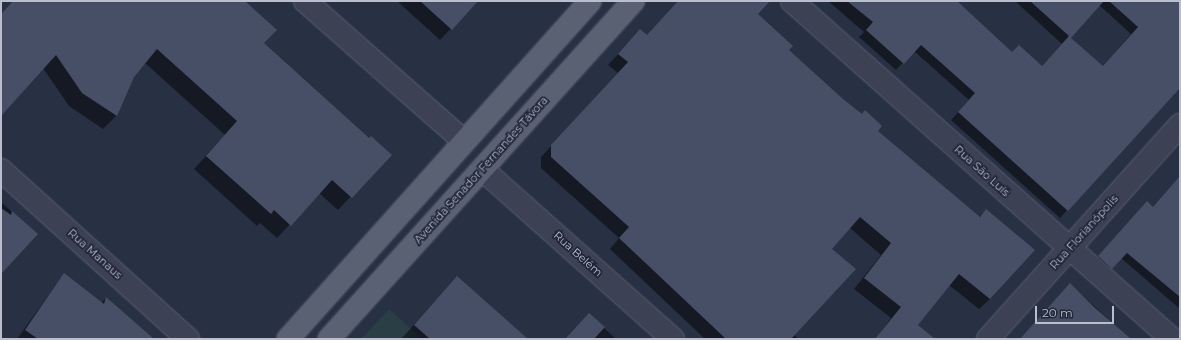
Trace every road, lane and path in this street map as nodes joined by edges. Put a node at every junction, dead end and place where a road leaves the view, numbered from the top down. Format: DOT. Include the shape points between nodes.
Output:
graph roads {
  1 [pos="305,1"];
  2 [pos="590,1"];
  3 [pos="633,1"];
  4 [pos="792,1"];
  5 [pos="1180,125"];
  6 [pos="464,141"];
  7 [pos="482,169"];
  8 [pos="1,170"];
  9 [pos="1069,249"];
  10 [pos="188,339"];
  11 [pos="288,339"];
  12 [pos="329,339"];
  13 [pos="673,339"];
  14 [pos="988,339"];
  15 [pos="1172,339"];
  1 -- 6 [label="street"];
  2 -- 6 [label="main road"];
  3 -- 7 [label="main road, Avenida Senador Fernandes Távora"];
  4 -- 9 [label="street, Rua São Luís"];
  5 -- 9 [label="street, Rua Florianópolis"];
  6 -- 11 [label="main road"];
  7 -- 12 [label="main road, Avenida Senador Fernandes Távora"];
  7 -- 13 [label="street, Rua Belém"];
  8 -- 10 [label="street, Rua Manaus"];
  9 -- 14 [label="street, Rua Florianópolis"];
  9 -- 15 [label="street, Rua São Luís"];
}
